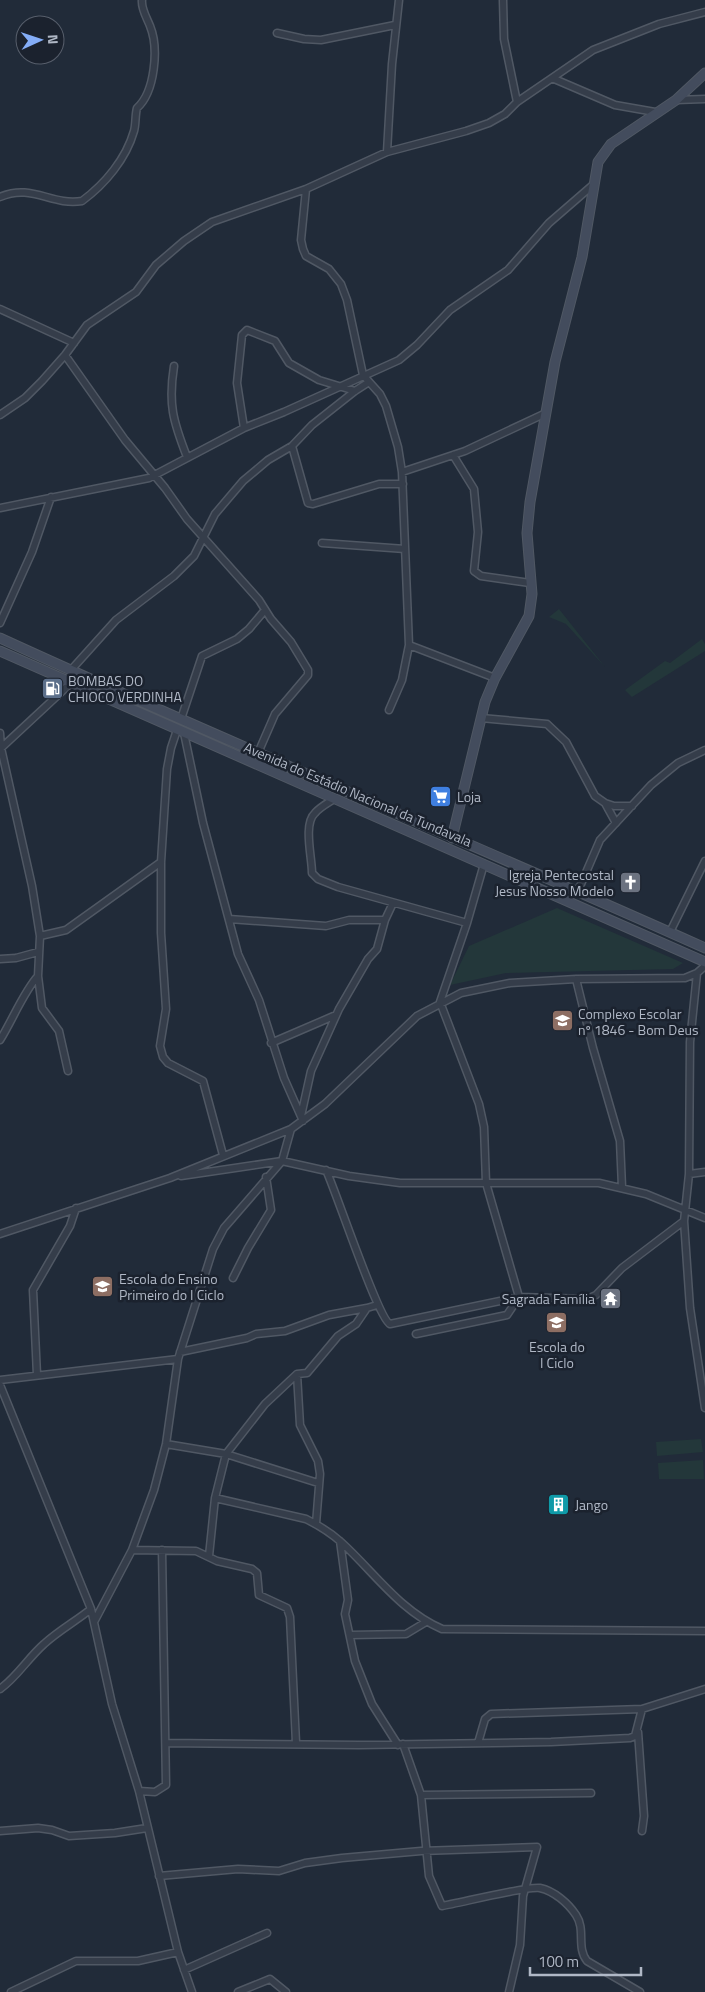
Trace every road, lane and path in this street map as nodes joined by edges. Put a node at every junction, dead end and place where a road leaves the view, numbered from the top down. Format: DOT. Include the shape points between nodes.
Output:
graph roads {
  1 [pos="142,0"];
  2 [pos="399,0"];
  3 [pos="503,0"];
  4 [pos="705,12"];
  5 [pos="395,26"];
  6 [pos="277,33"];
  7 [pos="705,73"];
  8 [pos="552,78"];
  9 [pos="705,99"];
  10 [pos="676,100"];
  11 [pos="517,102"];
  12 [pos="655,112"];
  13 [pos="387,152"];
  14 [pos="594,184"];
  15 [pos="306,189"];
  16 [pos="0,197"];
  17 [pos="0,309"];
  18 [pos="74,343"];
  19 [pos="65,355"];
  20 [pos="174,366"];
  21 [pos="363,375"];
  22 [pos="369,382"];
  23 [pos="337,386"];
  24 [pos="355,391"];
  25 [pos="0,414"];
  26 [pos="546,414"];
  27 [pos="244,428"];
  28 [pos="292,446"];
  29 [pos="453,455"];
  30 [pos="187,457"];
  31 [pos="402,472"];
  32 [pos="154,476"];
  33 [pos="403,484"];
  34 [pos="51,497"];
  35 [pos="0,508"];
  36 [pos="204,538"];
  37 [pos="322,543"];
  38 [pos="405,549"];
  39 [pos="530,583"];
  40 [pos="264,610"];
  41 [pos="0,623"];
  42 [pos="0,638"];
  43 [pos="409,646"];
  44 [pos="0,651"];
  45 [pos="71,670"];
  46 [pos="495,678"];
  47 [pos="71,684"];
  48 [pos="389,710"];
  49 [pos="481,718"];
  50 [pos="181,719"];
  51 [pos="181,731"];
  52 [pos="0,733"];
  53 [pos="0,748"];
  54 [pos="705,750"];
  55 [pos="258,753"];
  56 [pos="334,799"];
  57 [pos="605,803"];
  58 [pos="632,806"];
  59 [pos="616,824"];
  60 [pos="452,838"];
  61 [pos="705,861"];
  62 [pos="161,862"];
  63 [pos="484,864"];
  64 [pos="578,891"];
  65 [pos="394,903"];
  66 [pos="229,919"];
  67 [pos="384,920"];
  68 [pos="467,923"];
  69 [pos="670,932"];
  70 [pos="40,936"];
  71 [pos="705,948"];
  72 [pos="38,952"];
  73 [pos="0,959"];
  74 [pos="705,962"];
  75 [pos="705,966"];
  76 [pos="696,974"];
  77 [pos="38,976"];
  78 [pos="576,979"];
  79 [pos="440,1002"];
  80 [pos="336,1015"];
  81 [pos="0,1040"];
  82 [pos="271,1043"];
  83 [pos="68,1071"];
  84 [pos="302,1119"];
  85 [pos="291,1129"];
  86 [pos="223,1155"];
  87 [pos="282,1161"];
  88 [pos="326,1170"];
  89 [pos="705,1172"];
  90 [pos="689,1174"];
  91 [pos="266,1177"];
  92 [pos="170,1178"];
  93 [pos="486,1183"];
  94 [pos="622,1187"];
  95 [pos="76,1208"];
  96 [pos="686,1209"];
  97 [pos="705,1218"];
  98 [pos="684,1221"];
  99 [pos="0,1234"];
  100 [pos="233,1278"];
  101 [pos="519,1297"];
  102 [pos="377,1305"];
  103 [pos="367,1308"];
  104 [pos="416,1334"];
  105 [pos="179,1355"];
  106 [pos="297,1374"];
  107 [pos="38,1376"];
  108 [pos="0,1380"];
  109 [pos="0,1385"];
  110 [pos="3,1401"];
  111 [pos="705,1408"];
  112 [pos="166,1444"];
  113 [pos="226,1454"];
  114 [pos="318,1483"];
  115 [pos="215,1498"];
  116 [pos="316,1524"];
  117 [pos="340,1541"];
  118 [pos="132,1550"];
  119 [pos="162,1550"];
  120 [pos="209,1556"];
  121 [pos="91,1609"];
  122 [pos="94,1622"];
  123 [pos="426,1622"];
  124 [pos="705,1631"];
  125 [pos="351,1635"];
  126 [pos="0,1689"];
  127 [pos="705,1690"];
  128 [pos="642,1709"];
  129 [pos="638,1730"];
  130 [pos="166,1743"];
  131 [pos="296,1743"];
  132 [pos="478,1743"];
  133 [pos="401,1744"];
  134 [pos="139,1791"];
  135 [pos="591,1792"];
  136 [pos="421,1796"];
  137 [pos="148,1828"];
  138 [pos="0,1831"];
  139 [pos="642,1831"];
  140 [pos="426,1850"];
  141 [pos="159,1876"];
  142 [pos="524,1890"];
  143 [pos="266,1933"];
  144 [pos="178,1952"];
  145 [pos="184,1970"];
  146 [pos="11,1992"];
  147 [pos="192,1992"];
  148 [pos="238,1992"];
  149 [pos="286,1992"];
  150 [pos="509,1992"];
  151 [pos="640,1992"];
  1 -- 16 [label="street" via="153,40 152,85 145,101 137,108 134,131 120,162 109,177 82,201 63,201 38,192"];
  2 -- 5 [label="street"];
  3 -- 11 [label="street" via="504,39"];
  4 -- 8 [label="street" via="659,24 593,50"];
  5 -- 6 [label="street" via="321,40 304,40"];
  5 -- 13 [label="street"];
  7 -- 10 [label="street"];
  8 -- 11 [label="street"];
  8 -- 12 [label="street" via="615,105"];
  9 -- 10 [label="street"];
  10 -- 12 [label="street"];
  11 -- 13 [label="street" via="490,123"];
  12 -- 14 [label="street" via="604,152 598,162"];
  13 -- 15 [label="street"];
  14 -- 21 [label="street" via="549,223 508,270 450,310 399,360"];
  14 -- 26 [label="street" via="582,257 555,362"];
  15 -- 18 [label="street" via="212,222 156,265 136,292 87,325"];
  15 -- 21 [label="street" via="302,249 306,256 329,269 341,284"];
  17 -- 18 [label="street"];
  18 -- 19 [label="street"];
  19 -- 25 [label="street" via="25,398"];
  19 -- 32 [label="street"];
  20 -- 30 [label="street" via="171,410"];
  21 -- 22 [label="street"];
  21 -- 23 [label="street"];
  22 -- 24 [label="street"];
  22 -- 31 [label="street" via="386,406"];
  23 -- 24 [label="street"];
  23 -- 27 [label="street"];
  23 -- 27 [label="street" via="319,380 289,362 275,341 247,330 242,335 237,383"];
  24 -- 28 [label="street" via="312,425"];
  26 -- 29 [label="street"];
  26 -- 39 [label="street" via="530,502"];
  27 -- 30 [label="street"];
  28 -- 33 [label="street" via="308,503 379,484"];
  28 -- 36 [label="street" via="268,460 243,481 215,514"];
  29 -- 31 [label="street"];
  29 -- 39 [label="street" via="472,483 476,504 478,548 474,571 481,576"];
  30 -- 32 [label="street"];
  31 -- 33 [label="street"];
  32 -- 34 [label="street"];
  32 -- 36 [label="street"];
  33 -- 38 [label="street"];
  34 -- 35 [label="street"];
  34 -- 41 [label="street" via="32,552"];
  36 -- 40 [label="street" via="259,600"];
  36 -- 45 [label="street" via="194,556 174,576 116,620"];
  37 -- 38 [label="street"];
  38 -- 43 [label="street"];
  39 -- 46 [label="street" via="529,616"];
  40 -- 50 [label="street" via="237,639 202,656"];
  40 -- 55 [label="street" via="291,642 309,672 275,714"];
  42 -- 45 [label="street, Avenida do Estádio Nacional da Tundavala"];
  43 -- 46 [label="street"];
  43 -- 48 [label="street" via="402,680"];
  44 -- 47 [label="street, Avenida do Estádio Nacional da Tundavala"];
  45 -- 50 [label="street, Avenida do Estádio Nacional da Tundavala"];
  46 -- 49 [label="street"];
  47 -- 51 [label="street, Avenida do Estádio Nacional da Tundavala"];
  47 -- 53 [label="street"];
  49 -- 57 [label="street" via="547,724 566,742 595,796"];
  49 -- 60 [label="street"];
  50 -- 55 [label="street, Avenida do Estádio Nacional da Tundavala"];
  51 -- 56 [label="street, Avenida do Estádio Nacional da Tundavala"];
  51 -- 62 [label="street" via="171,748 167,769"];
  51 -- 66 [label="street"];
  52 -- 53 [label="street"];
  53 -- 70 [label="street" via="32,886"];
  54 -- 58 [label="street" via="678,763"];
  55 -- 60 [label="street, Avenida do Estádio Nacional da Tundavala"];
  56 -- 63 [label="street, Avenida do Estádio Nacional da Tundavala"];
  56 -- 65 [label="street" via="314,813 310,820 312,873 338,887"];
  57 -- 58 [label="street"];
  57 -- 59 [label="street"];
  58 -- 59 [label="street"];
  59 -- 64 [label="street" via="595,849"];
  60 -- 64 [label="street, Avenida do Estádio Nacional da Tundavala"];
  61 -- 69 [label="street"];
  62 -- 70 [label="street" via="66,930"];
  62 -- 86 [label="street" via="166,1009 160,1046 168,1063 203,1081"];
  63 -- 68 [label="street"];
  63 -- 74 [label="street, Avenida do Estádio Nacional da Tundavala"];
  64 -- 69 [label="street, Avenida do Estádio Nacional da Tundavala"];
  65 -- 67 [label="street"];
  65 -- 68 [label="street"];
  66 -- 67 [label="street" via="326,926 349,920"];
  66 -- 82 [label="street" via="238,954 259,1000"];
  67 -- 80 [label="street" via="377,949"];
  68 -- 79 [label="street"];
  69 -- 71 [label="street, Avenida do Estádio Nacional da Tundavala"];
  70 -- 72 [label="street"];
  72 -- 73 [label="street"];
  72 -- 77 [label="street"];
  75 -- 76 [label="street"];
  76 -- 78 [label="street" via="685,978"];
  76 -- 90 [label="street" via="690,1042"];
  77 -- 81 [label="street" via="30,984"];
  77 -- 83 [label="street" via="42,1008 59,1031"];
  78 -- 79 [label="street" via="486,986 461,992"];
  78 -- 94 [label="street" via="620,1141"];
  79 -- 84 [label="street" via="417,1016 325,1104"];
  79 -- 93 [label="street" via="479,1104 484,1127"];
  80 -- 82 [label="street"];
  80 -- 84 [label="street" via="311,1071"];
  82 -- 84 [label="street"];
  84 -- 85 [label="street"];
  85 -- 86 [label="street"];
  85 -- 87 [label="street"];
  86 -- 92 [label="street"];
  87 -- 88 [label="street"];
  87 -- 91 [label="street"];
  87 -- 92 [label="street"];
  88 -- 93 [label="street" via="400,1183"];
  88 -- 102 [label="street"];
  89 -- 90 [label="street"];
  90 -- 96 [label="street"];
  91 -- 100 [label="street" via="271,1210"];
  91 -- 105 [label="street" via="224,1228"];
  92 -- 95 [label="street"];
  93 -- 94 [label="street" via="599,1183"];
  93 -- 101 [label="street"];
  94 -- 96 [label="street"];
  95 -- 99 [label="street"];
  95 -- 107 [label="street" via="70,1226 33,1290"];
  96 -- 97 [label="street"];
  96 -- 98 [label="street"];
  98 -- 101 [label="street" via="622,1268 596,1295 587,1298"];
  98 -- 111 [label="street" via="690,1308"];
  101 -- 102 [label="street" via="390,1324"];
  101 -- 104 [label="street" via="507,1315"];
  102 -- 103 [label="street"];
  103 -- 105 [label="street"];
  103 -- 106 [label="street" via="356,1324 338,1336 307,1374"];
  105 -- 107 [label="street"];
  105 -- 112 [label="street"];
  106 -- 113 [label="street" via="265,1404"];
  106 -- 114 [label="street" via="300,1425 318,1461"];
  107 -- 108 [label="street"];
  109 -- 110 [label="street"];
  110 -- 121 [label="street"];
  112 -- 113 [label="street"];
  112 -- 118 [label="street" via="145,1520"];
  113 -- 114 [label="street"];
  113 -- 115 [label="street"];
  114 -- 116 [label="street"];
  115 -- 116 [label="street"];
  115 -- 120 [label="street"];
  116 -- 117 [label="street"];
  117 -- 123 [label="street" via="400,1602"];
  117 -- 125 [label="street" via="348,1600 345,1614"];
  118 -- 119 [label="street"];
  118 -- 122 [label="street"];
  119 -- 120 [label="street" via="196,1551"];
  119 -- 130 [label="street"];
  120 -- 131 [label="street" via="257,1573 259,1595 287,1608"];
  121 -- 122 [label="street"];
  121 -- 126 [label="street" via="45,1643"];
  122 -- 134 [label="street" via="112,1704"];
  123 -- 124 [label="street" via="442,1629"];
  123 -- 125 [label="street" via="406,1634"];
  125 -- 133 [label="street" via="355,1661 366,1692"];
  127 -- 128 [label="street"];
  128 -- 129 [label="street"];
  128 -- 132 [label="street" via="491,1714 485,1719"];
  129 -- 132 [label="street" via="630,1738"];
  129 -- 139 [label="street" via="644,1816"];
  130 -- 131 [label="street"];
  130 -- 134 [label="street" via="166,1785 155,1792"];
  131 -- 133 [label="street"];
  132 -- 133 [label="street"];
  133 -- 136 [label="street"];
  134 -- 137 [label="street"];
  135 -- 136 [label="street"];
  136 -- 140 [label="street"];
  137 -- 138 [label="street" via="69,1836 38,1828"];
  137 -- 141 [label="street"];
  140 -- 141 [label="street" via="342,1858 279,1871 238,1869"];
  140 -- 142 [label="street" via="429,1876 442,1906"];
  140 -- 142 [label="street" via="537,1847"];
  141 -- 144 [label="street"];
  142 -- 150 [label="street" via="520,1945"];
  142 -- 151 [label="street" via="539,1888 562,1899 577,1916 583,1933 582,1955 587,1961"];
  143 -- 145 [label="street"];
  144 -- 145 [label="street"];
  144 -- 146 [label="street" via="131,1962 76,1961"];
  145 -- 147 [label="street"];
  148 -- 149 [label="street" via="270,1979"];
}
